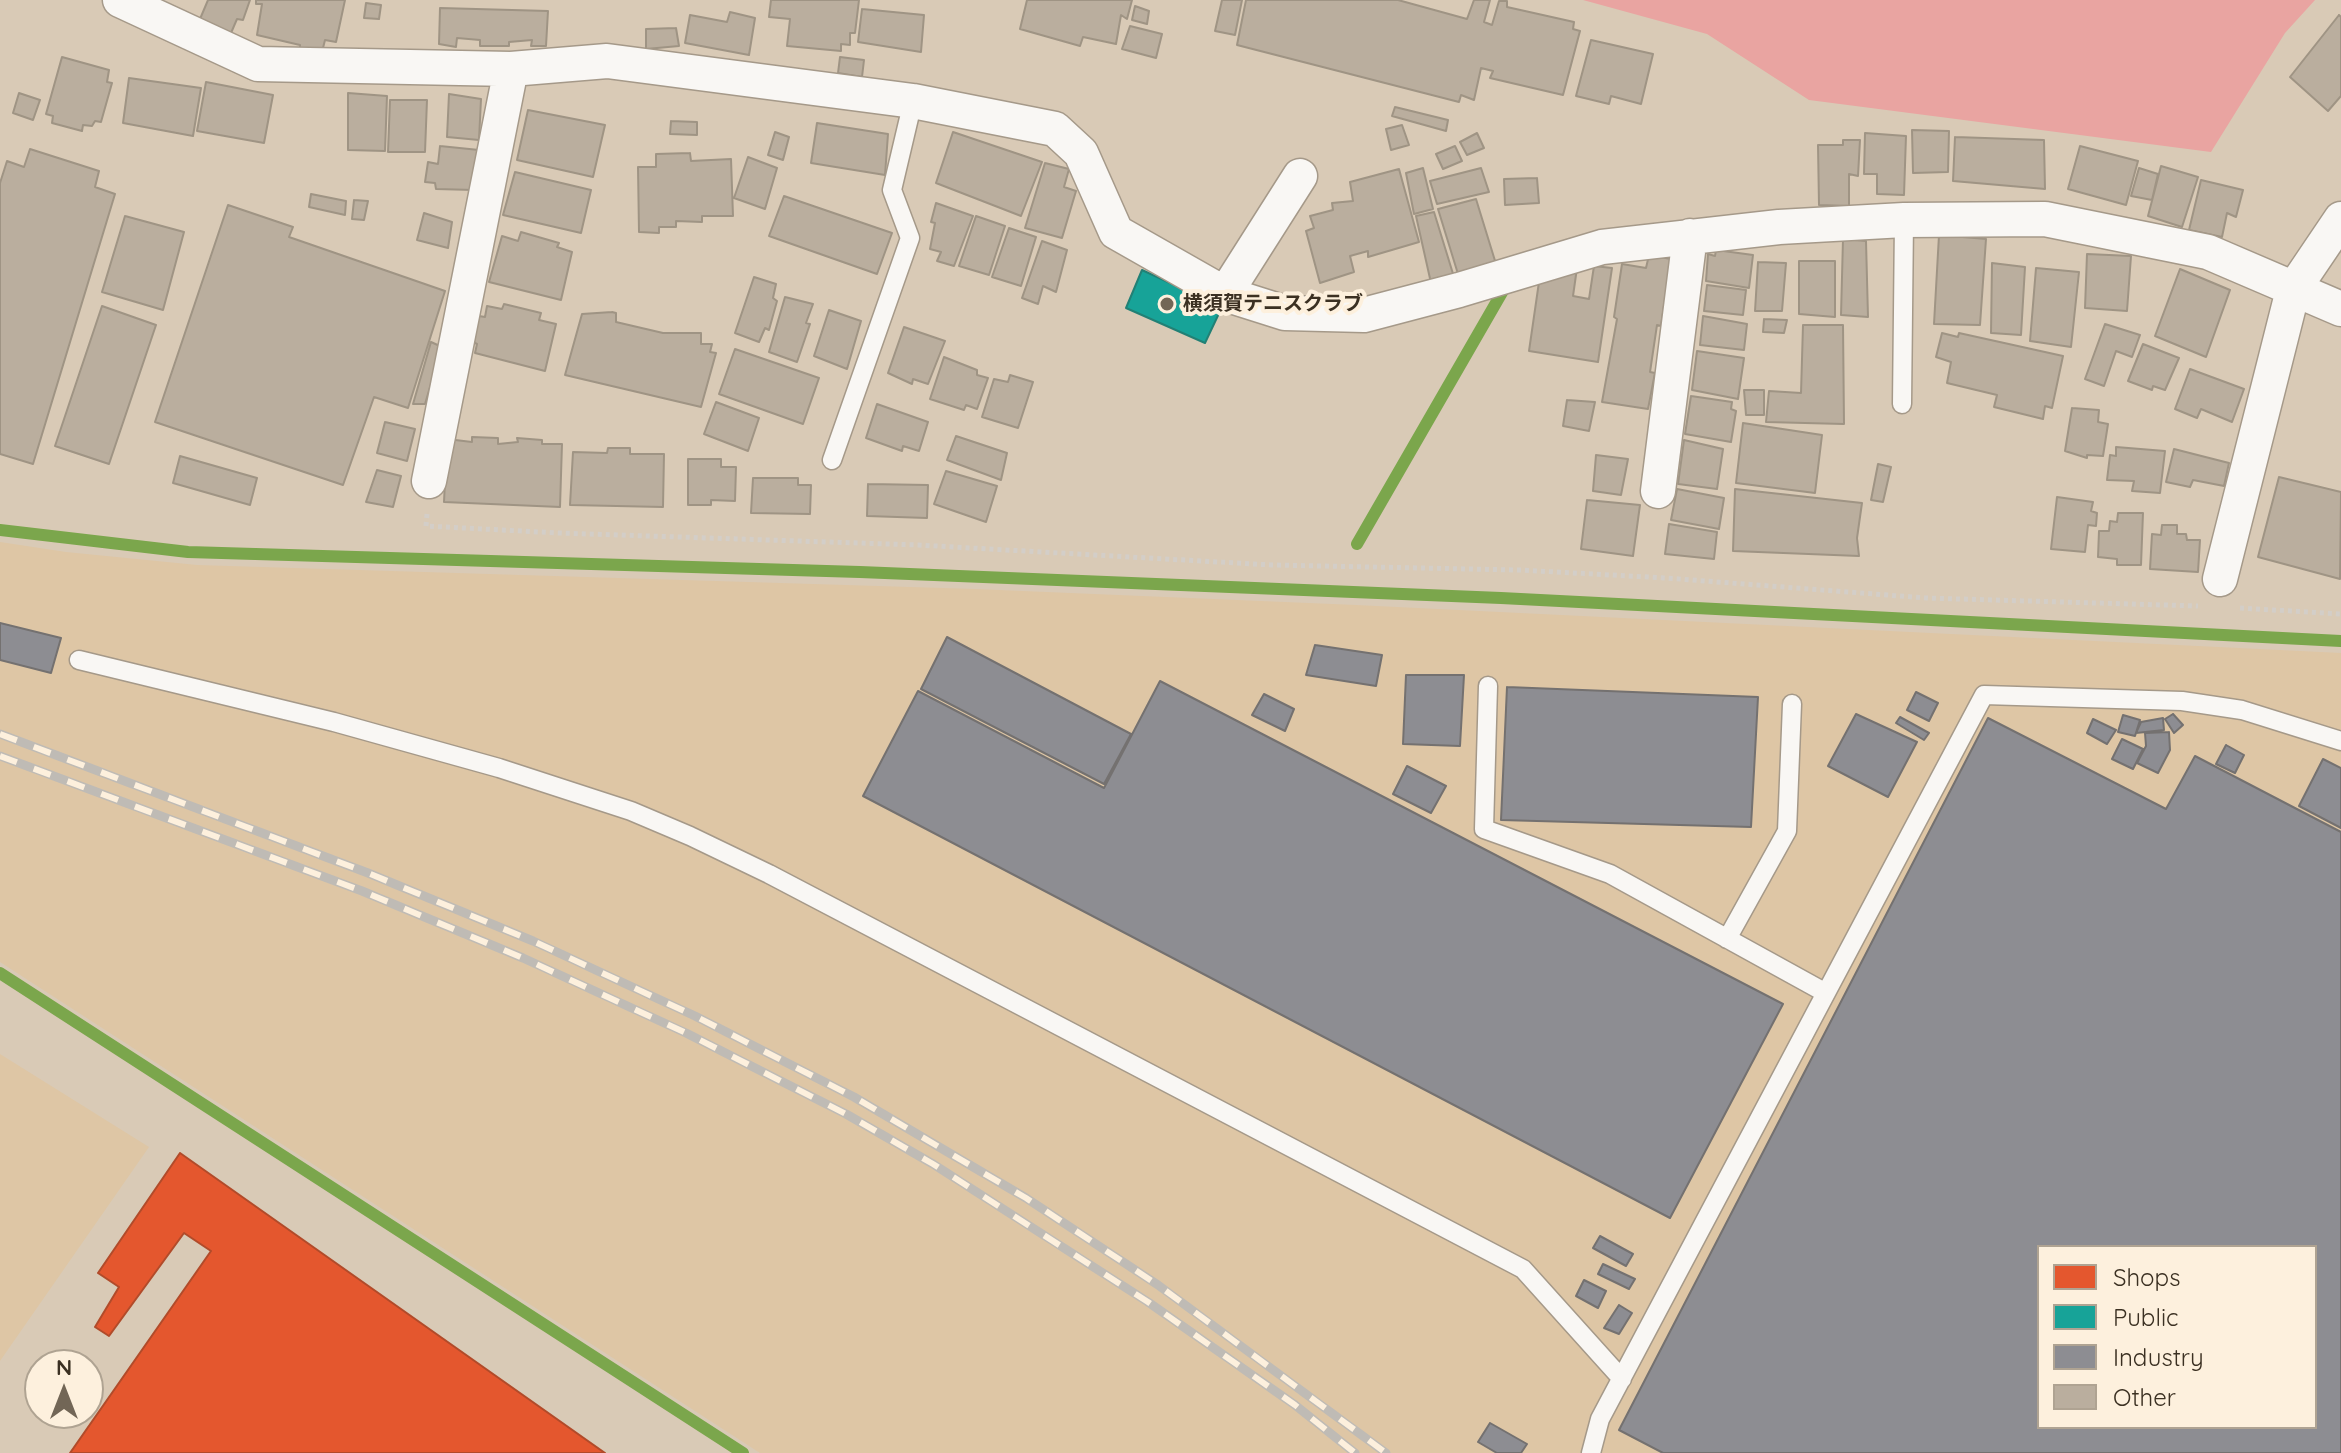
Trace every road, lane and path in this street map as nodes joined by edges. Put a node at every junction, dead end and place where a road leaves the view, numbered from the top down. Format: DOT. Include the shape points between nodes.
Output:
graph roads {
  1 [pos="120,0"];
  2 [pos="511,69"];
  3 [pos="913,101"];
  4 [pos="1300,176"];
  5 [pos="2341,219"];
  6 [pos="1904,220"];
  7 [pos="1690,236"];
  8 [pos="2293,290"];
  9 [pos="1225,294"];
  10 [pos="2341,309"];
  11 [pos="1902,404"];
  12 [pos="832,460"];
  13 [pos="429,481"];
  14 [pos="1658,491"];
  15 [pos="2211,593"];
  16 [pos="2239,608"];
  17 [pos="2341,614"];
  18 [pos="79,660"];
  19 [pos="1488,686"];
  20 [pos="1792,704"];
  21 [pos="2341,741"];
  22 [pos="1727,939"];
  23 [pos="1826,993"];
  24 [pos="1622,1379"];
  25 [pos="1591,1453"];
  1 -- 2 [label="street" via="258,64"];
  2 -- 3 [label="street" via="607,61"];
  2 -- 13 [label="street"];
  3 -- 9 [label="street" via="1055,129 1081,153 1116,232"];
  3 -- 12 [label="lane" via="892,190 910,238"];
  4 -- 9 [label="street"];
  5 -- 8 [label="street"];
  6 -- 7 [label="street"];
  6 -- 8 [label="street" via="2045,219 2208,252"];
  6 -- 11 [label="lane"];
  7 -- 9 [label="street" via="1602,247 1364,315 1285,313"];
  7 -- 14 [label="street"];
  8 -- 10 [label="street"];
  8 -- 15 [label="street"];
  13 -- 15 [label="path" via="426,526 1272,565 1519,570 1926,598"];
  16 -- 17 [label="path"];
  18 -- 24 [label="lane" via="499,768 690,836 1523,1269"];
  19 -- 22 [label="lane" via="1484,829 1610,874"];
  20 -- 22 [label="lane" via="1787,831"];
  21 -- 23 [label="lane" via="2242,710 2182,701 1984,695"];
  22 -- 23 [label="lane"];
  23 -- 24 [label="lane"];
  24 -- 25 [label="lane" via="1600,1419"];
}
